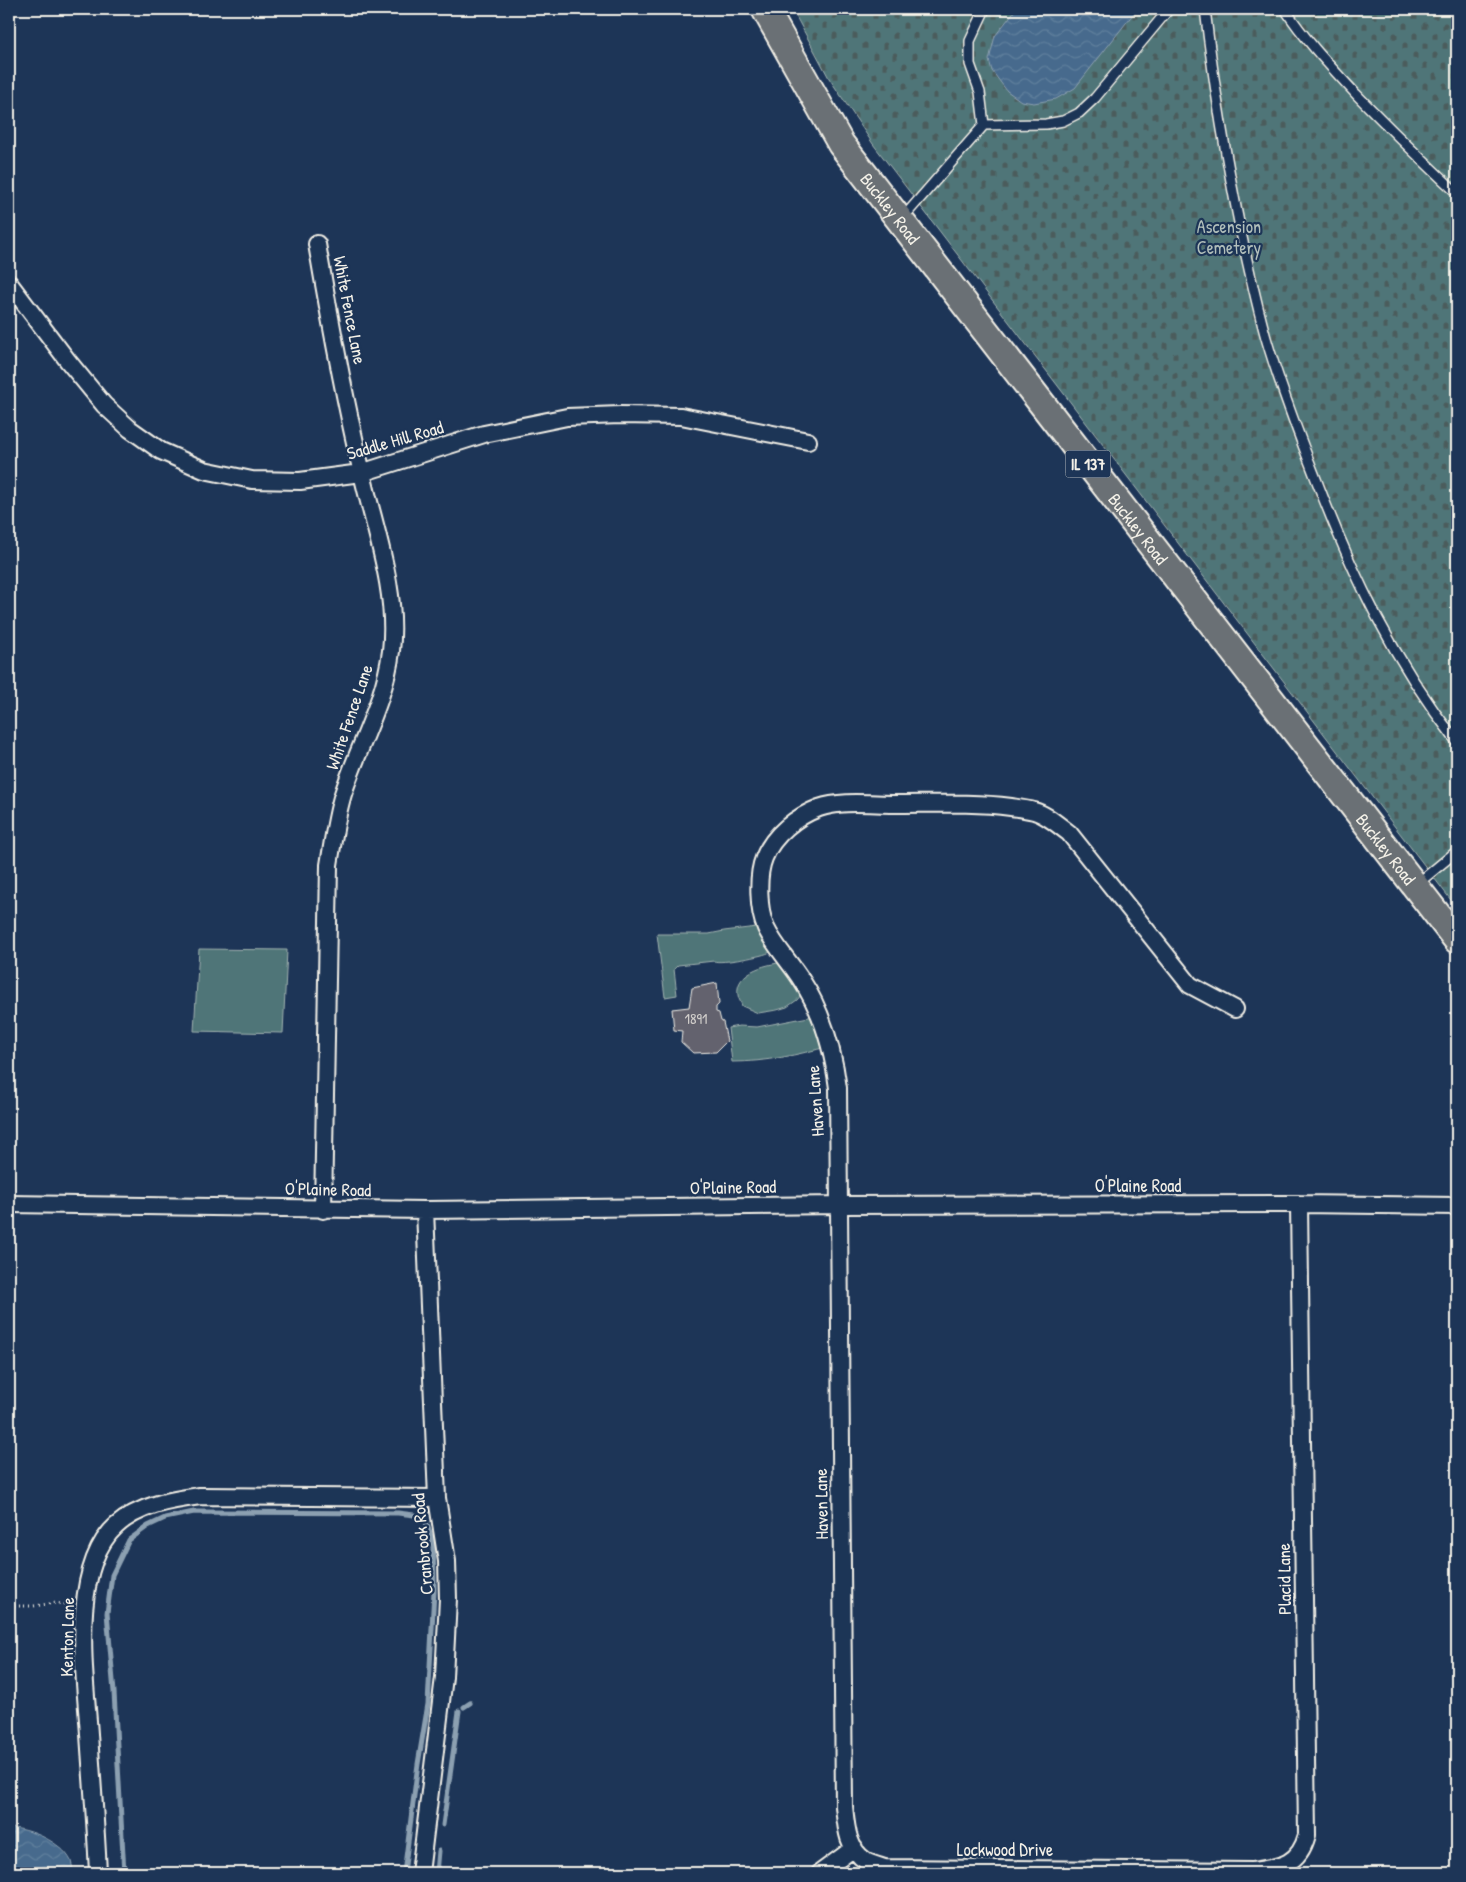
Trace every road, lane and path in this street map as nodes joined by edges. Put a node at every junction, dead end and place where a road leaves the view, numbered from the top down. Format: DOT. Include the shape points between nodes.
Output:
graph roads {
  1 [pos="765,9"];
  2 [pos="985,9"];
  3 [pos="1169,9"];
  4 [pos="1205,9"];
  5 [pos="1285,9"];
  6 [pos="984,125"];
  7 [pos="1457,193"];
  8 [pos="900,221"];
  9 [pos="317,244"];
  10 [pos="9,283"];
  11 [pos="808,441"];
  12 [pos="361,473"];
  13 [pos="1457,742"];
  14 [pos="1457,851"];
  15 [pos="1414,886"];
  16 [pos="1457,940"];
  17 [pos="1236,1009"];
  18 [pos="9,1204"];
  19 [pos="1299,1204"];
  20 [pos="838,1206"];
  21 [pos="1457,1206"];
  22 [pos="323,1210"];
  23 [pos="425,1210"];
  24 [pos="437,1498"];
  25 [pos="9,1606"];
  26 [pos="84,1606"];
  27 [pos="854,1848"];
  28 [pos="1206,1870"];
  29 [pos="98,1873"];
  30 [pos="420,1873"];
  31 [pos="820,1873"];
  1 -- 8 [label="main road, Buckley Road / IL 137" via="841,144"];
  2 -- 6 [label="lane" via="970,42 970,64 980,92"];
  3 -- 6 [label="lane" via="1079,113 1063,121 1046,124"];
  4 -- 13 [label="lane" via="1229,173 1256,301 1277,372 1353,571 1391,644"];
  5 -- 7 [label="lane" via="1339,76 1406,146"];
  6 -- 8 [label="lane"];
  8 -- 15 [label="main road, Buckley Road / IL 137"];
  9 -- 12 [label="street, White Fence Lane"];
  10 -- 12 [label="street, Saddle Hill Road" via="104,405 161,451 204,470 252,480 300,481"];
  11 -- 12 [label="street, Saddle Hill Road" via="681,416 567,417 484,434"];
  12 -- 22 [label="street, White Fence Lane" via="385,568 392,615 391,651 385,684 343,794 334,831 330,865"];
  14 -- 15 [label="lane"];
  15 -- 16 [label="main road, Buckley Road / IL 137"];
  17 -- 20 [label="street, Haven Lane" via="1190,985 1069,833 1034,811 992,805 846,804 820,807 798,818 772,845 764,858 759,891 760,910 766,928 803,982 825,1026 838,1088"];
  18 -- 22 [label="street, O'Plaine Road"];
  19 -- 20 [label="street, O'Plaine Road"];
  19 -- 21 [label="street, O'Plaine Road"];
  19 -- 28 [label="street, Placid Lane" via="1307,1835 1304,1847 1288,1864 1254,1871"];
  20 -- 23 [label="street, O'Plaine Road"];
  20 -- 27 [label="street, Haven Lane" via="844,1806 846,1831"];
  22 -- 23 [label="street, O'Plaine Road"];
  23 -- 24 [label="street, Cranbrook Road"];
  24 -- 26 [label="street, Kenton Lane" via="200,1496 170,1500 143,1509 116,1526 98,1549"];
  24 -- 30 [label="street, Cranbrook Road" via="447,1561 444,1677"];
  25 -- 26 [label="path" via="55,1603"];
  26 -- 29 [label="street, Kenton Lane"];
  27 -- 28 [label="street, Lockwood Drive" via="866,1861 885,1868"];
  27 -- 31 [label="street"];
}
